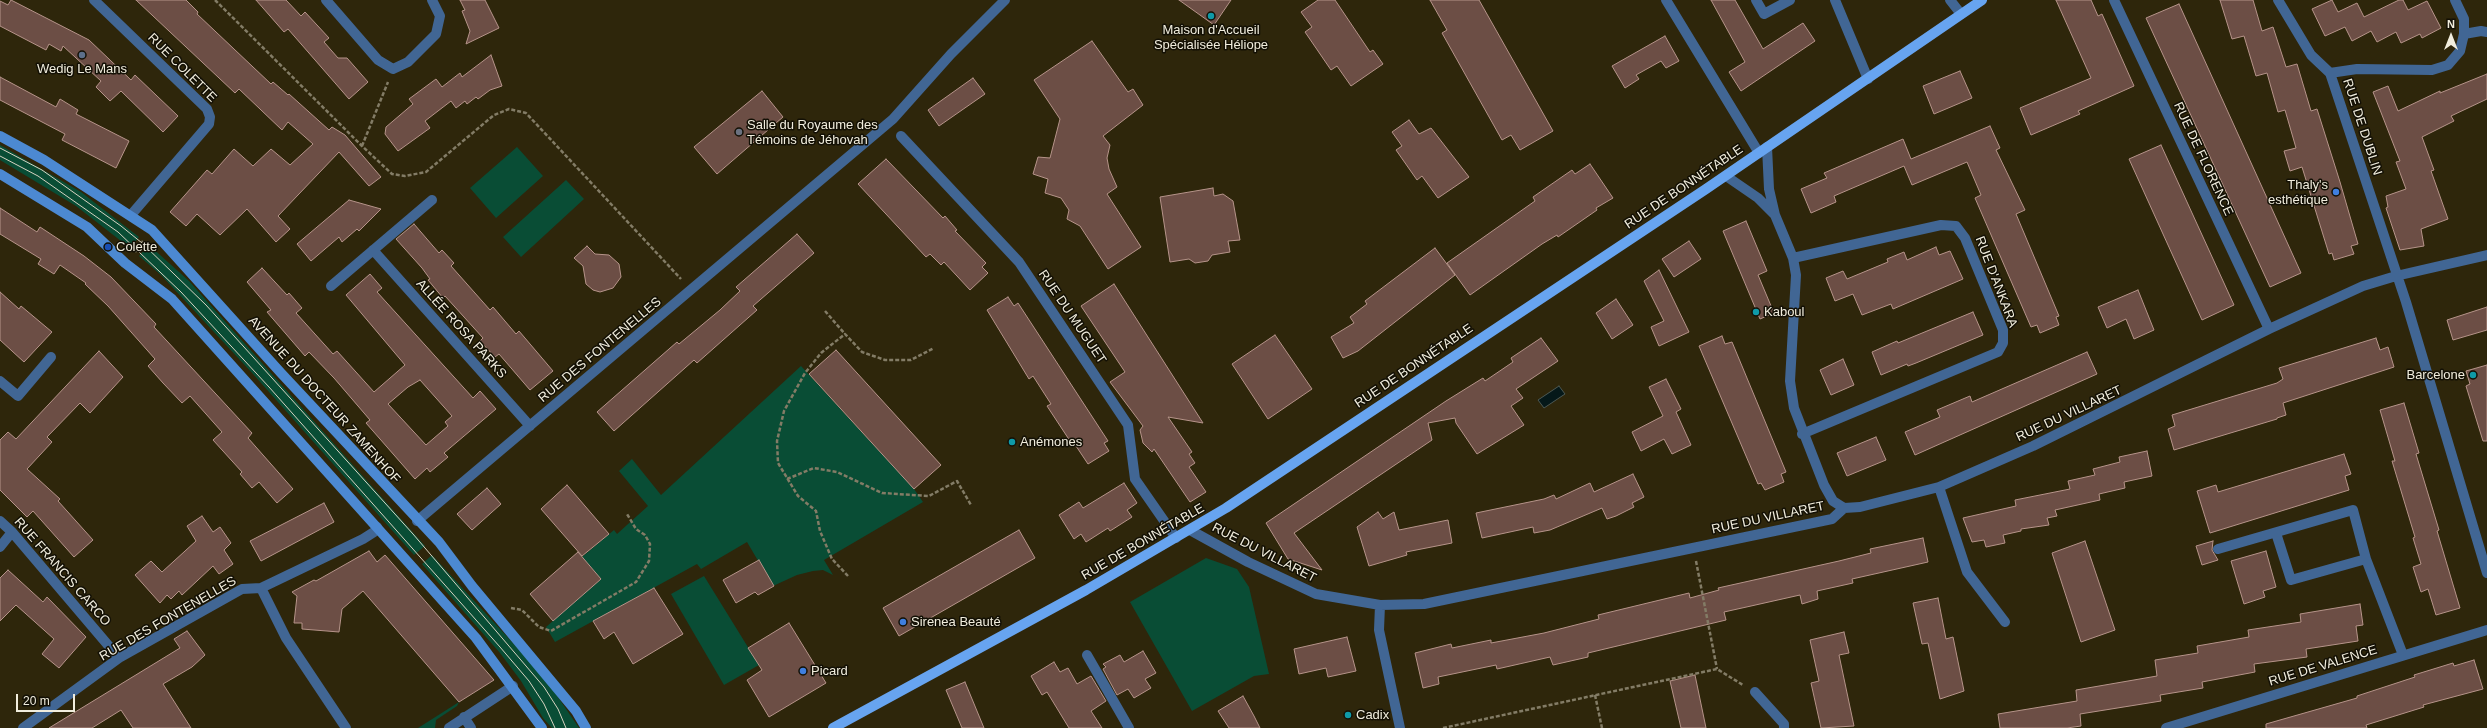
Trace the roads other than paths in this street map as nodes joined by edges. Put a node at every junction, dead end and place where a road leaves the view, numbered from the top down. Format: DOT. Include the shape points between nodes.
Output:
graph roads {
  1 [pos="94,0"];
  2 [pos="326,0"];
  3 [pos="432,0"];
  4 [pos="1005,0"];
  5 [pos="1666,0"];
  6 [pos="1756,0"];
  7 [pos="1790,0"];
  8 [pos="1835,0"];
  9 [pos="1950,0"];
  10 [pos="1982,0"];
  11 [pos="2114,0"];
  12 [pos="2278,0"];
  13 [pos="2455,0"];
  14 [pos="1961,14"];
  15 [pos="2487,32"];
  16 [pos="2464,34"];
  17 [pos="2330,72"];
  18 [pos="1868,79"];
  19 [pos="0,136"];
  20 [pos="901,136"];
  21 [pos="1763,150"];
  22 [pos="0,174"];
  23 [pos="1726,176"];
  24 [pos="432,200"];
  25 [pos="131,216"];
  26 [pos="1775,216"];
  27 [pos="373,250"];
  28 [pos="2487,255"];
  29 [pos="1793,258"];
  30 [pos="2396,276"];
  31 [pos="331,286"];
  32 [pos="2269,329"];
  33 [pos="51,358"];
  34 [pos="0,381"];
  35 [pos="530,426"];
  36 [pos="1802,434"];
  37 [pos="1939,487"];
  38 [pos="1844,508"];
  39 [pos="0,520"];
  40 [pos="417,521"];
  41 [pos="377,527"];
  42 [pos="1190,530"];
  43 [pos="12,532"];
  44 [pos="2276,533"];
  45 [pos="1176,538"];
  46 [pos="0,547"];
  47 [pos="2218,549"];
  48 [pos="2366,559"];
  49 [pos="2487,574"];
  50 [pos="261,588"];
  51 [pos="1380,605"];
  52 [pos="2005,622"];
  53 [pos="2487,630"];
  54 [pos="1087,655"];
  55 [pos="2403,655"];
  56 [pos="119,658"];
  57 [pos="513,686"];
  58 [pos="1755,692"];
  59 [pos="865,711"];
  60 [pos="464,717"];
  61 [pos="23,728"];
  62 [pos="346,728"];
  63 [pos="449,728"];
  64 [pos="471,728"];
  65 [pos="542,728"];
  66 [pos="586,728"];
  67 [pos="833,728"];
  68 [pos="838,728"];
  69 [pos="1129,728"];
  70 [pos="1400,728"];
  71 [pos="1784,728"];
  72 [pos="2166,728"];
  1 -- 25 [label="street, RUE COLETTE" via="207,109 210,117 209,124"];
  2 -- 3 [label="street" via="378,60 393,69 408,62 436,34 440,16"];
  4 -- 35 [label="street, RUE DES FONTENELLES" via="951,54 893,119"];
  5 -- 21 [label="street"];
  6 -- 7 [label="street" via="1764,14"];
  8 -- 18 [label="street"];
  9 -- 14 [label="street"];
  10 -- 14 [label="main road, RUE DE BONNÉTABLE"];
  11 -- 32 [label="street, RUE DE FLORENCE"];
  12 -- 17 [label="street, RUE DE DUBLIN" via="2310,55"];
  13 -- 16 [label="street" via="2464,19"];
  14 -- 18 [label="main road, RUE DE BONNÉTABLE"];
  15 -- 16 [label="street"];
  16 -- 17 [label="street" via="2460,51 2448,65 2432,70 2357,69"];
  17 -- 30 [label="street, RUE DE DUBLIN"];
  18 -- 21 [label="main road, RUE DE BONNÉTABLE"];
  19 -- 25 [label="street, AVENUE DU DOCTEUR ZAMENHOF" via="44,160"];
  20 -- 45 [label="street, RUE DU MUGUET" via="1019,262 1128,425 1135,479"];
  21 -- 23 [label="main road, RUE DE BONNÉTABLE"];
  21 -- 26 [label="street"];
  22 -- 41 [label="street" via="87,227 125,262 172,299"];
  23 -- 26 [label="street" via="1758,198"];
  23 -- 42 [label="main road, RUE DE BONNÉTABLE"];
  24 -- 27 [label="street"];
  25 -- 40 [label="street, AVENUE DU DOCTEUR ZAMENHOF" via="152,230"];
  26 -- 29 [label="street"];
  27 -- 31 [label="street"];
  27 -- 35 [label="street, ALLÉE ROSA PARKS"];
  28 -- 30 [label="street, RUE DU VILLARET"];
  29 -- 36 [label="street" via="1796,275 1790,381 1794,408"];
  29 -- 36 [label="street, RUE D'ANKARA" via="1942,225 1956,226 1965,238 2004,330 2004,343 1998,352"];
  30 -- 32 [label="street, RUE DU VILLARET" via="2363,286"];
  30 -- 49 [label="street, RUE DE DUBLIN"];
  32 -- 37 [label="street, RUE DU VILLARET" via="2033,446"];
  33 -- 34 [label="street" via="18,396"];
  35 -- 40 [label="street, RUE DES FONTENELLES"];
  36 -- 38 [label="street" via="1824,486 1833,501"];
  37 -- 38 [label="street, RUE DU VILLARET" via="1860,507"];
  37 -- 52 [label="street" via="1967,572"];
  38 -- 51 [label="street, RUE DU VILLARET" via="1832,519 1424,604"];
  39 -- 43 [label="street, RUE FRANCIS CARCO"];
  40 -- 66 [label="street, AVENUE DU DOCTEUR ZAMENHOF" via="439,542 472,586 576,711"];
  41 -- 50 [label="street, RUE DES FONTENELLES" via="363,539"];
  41 -- 57 [label="street" via="476,638"];
  42 -- 45 [label="main road, RUE DE BONNÉTABLE"];
  42 -- 51 [label="street, RUE DU VILLARET" via="1248,562 1316,594"];
  43 -- 46 [label="street"];
  43 -- 56 [label="street, RUE FRANCIS CARCO"];
  44 -- 47 [label="street"];
  44 -- 48 [label="street" via="2292,580"];
  44 -- 48 [label="street" via="2353,510"];
  45 -- 59 [label="main road, RUE DE BONNÉTABLE"];
  48 -- 55 [label="street"];
  50 -- 56 [label="street, RUE DES FONTENELLES" via="242,589"];
  50 -- 62 [label="street" via="286,638"];
  51 -- 70 [label="street" via="1379,630"];
  53 -- 55 [label="street, RUE DE VALENCE"];
  54 -- 69 [label="street"];
  55 -- 72 [label="street, RUE DE VALENCE"];
  56 -- 61 [label="street, RUE DES FONTENELLES"];
  57 -- 60 [label="street"];
  57 -- 65 [label="street"];
  58 -- 71 [label="street" via="1784,724"];
  59 -- 67 [label="main road, RUE DE BONNÉTABLE"];
  59 -- 68 [label="main road, RUE DE BONNÉTABLE"];
  60 -- 63 [label="street"];
  60 -- 64 [label="street"];
}
